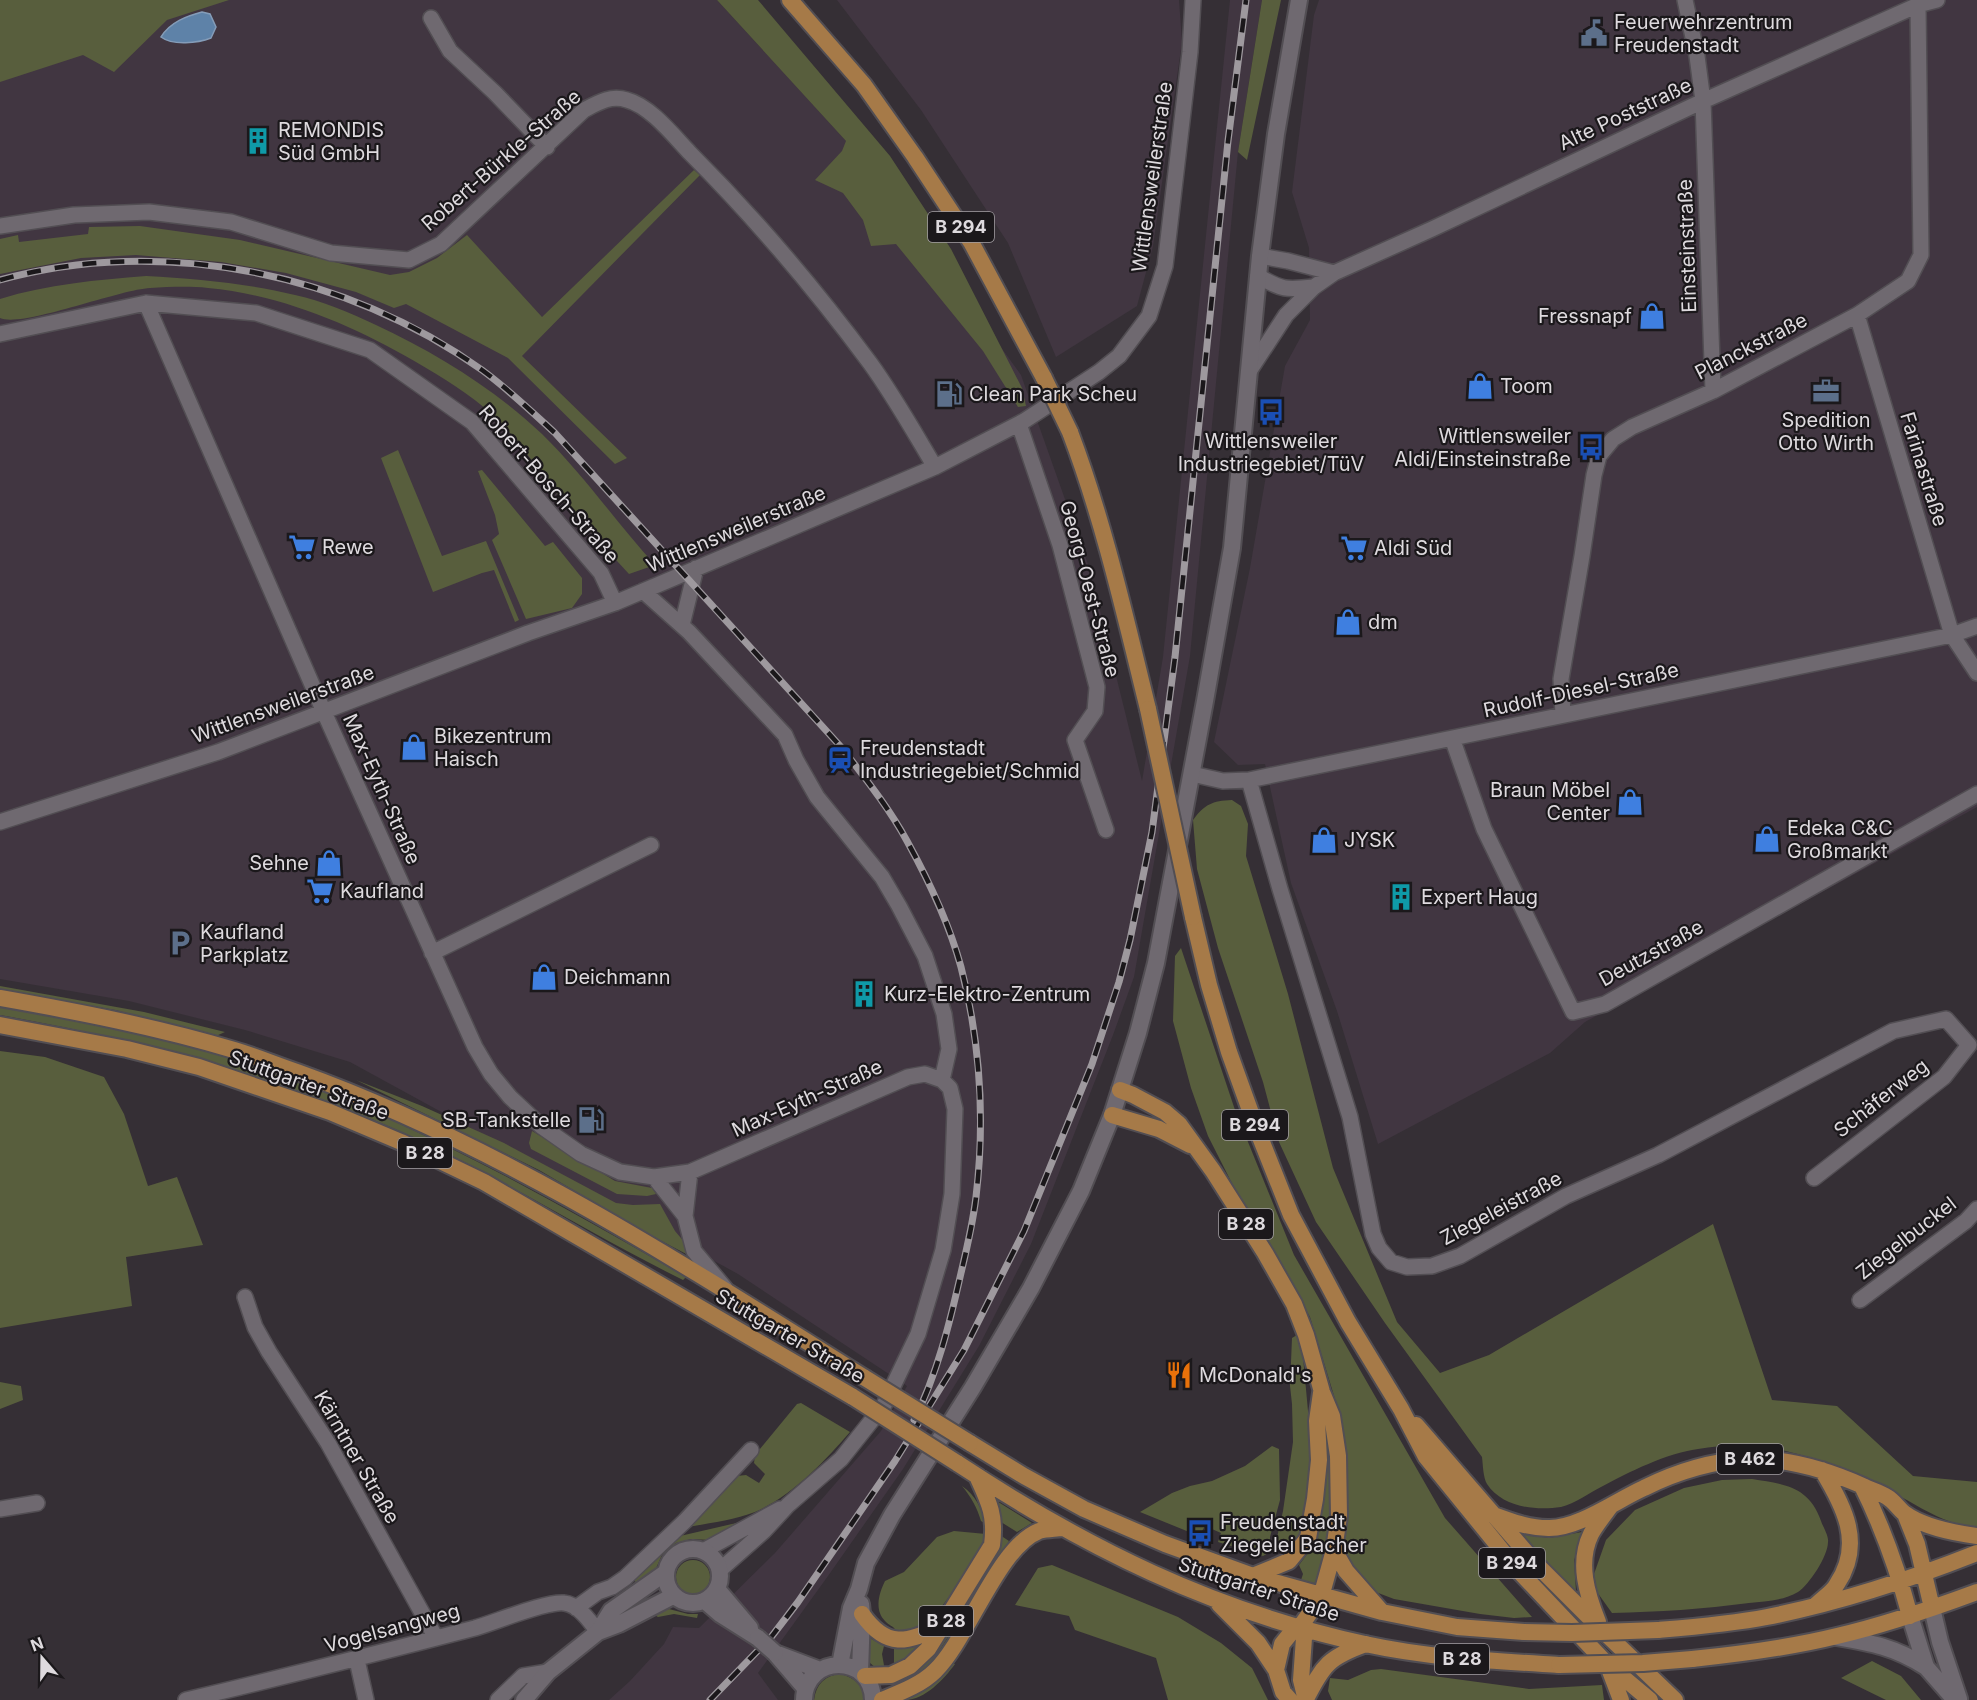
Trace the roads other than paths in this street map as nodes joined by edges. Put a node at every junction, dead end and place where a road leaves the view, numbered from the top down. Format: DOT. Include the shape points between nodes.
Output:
graph roads {
  1 [pos="790,0"];
  2 [pos="1193,0"];
  3 [pos="1299,0"];
  4 [pos="1685,0"];
  5 [pos="1937,0"];
  6 [pos="1918,5"];
  7 [pos="430,18"];
  8 [pos="1703,101"];
  9 [pos="547,147"];
  10 [pos="0,226"];
  11 [pos="1260,256"];
  12 [pos="1335,273"];
  13 [pos="1258,276"];
  14 [pos="1314,287"];
  15 [pos="146,303"];
  16 [pos="1857,315"];
  17 [pos="0,334"];
  18 [pos="1250,370"];
  19 [pos="1713,391"];
  20 [pos="1019,424"];
  21 [pos="935,467"];
  22 [pos="696,568"];
  23 [pos="643,591"];
  24 [pos="615,603"];
  25 [pos="682,624"];
  26 [pos="1977,626"];
  27 [pos="1952,635"];
  28 [pos="1977,673"];
  29 [pos="324,712"];
  30 [pos="1563,714"];
  31 [pos="1452,738"];
  32 [pos="1192,774"];
  33 [pos="1249,780"];
  34 [pos="1977,794"];
  35 [pos="0,822"];
  36 [pos="1106,830"];
  37 [pos="651,845"];
  38 [pos="432,953"];
  39 [pos="0,998"];
  40 [pos="0,1025"];
  41 [pos="1973,1044"];
  42 [pos="942,1080"];
  43 [pos="1120,1090"];
  44 [pos="1112,1115"];
  45 [pos="1194,1146"];
  46 [pos="690,1172"];
  47 [pos="654,1177"];
  48 [pos="1814,1178"];
  49 [pos="1977,1209"];
  50 [pos="685,1216"];
  51 [pos="729,1293"];
  52 [pos="245,1297"];
  53 [pos="1860,1300"];
  54 [pos="1322,1392"];
  55 [pos="1401,1409"];
  56 [pos="751,1450"];
  57 [pos="1822,1470"];
  58 [pos="977,1476"];
  59 [pos="1862,1486"];
  60 [pos="37,1503"];
  61 [pos="788,1505"];
  62 [pos="1611,1506"];
  63 [pos="0,1509"];
  64 [pos="1491,1514"];
  65 [pos="1905,1514"];
  66 [pos="1062,1528"];
  67 [pos="1977,1536"];
  68 [pos="1334,1550"];
  69 [pos="704,1551"];
  70 [pos="1977,1553"];
  71 [pos="720,1570"];
  72 [pos="665,1573"];
  73 [pos="1923,1574"];
  74 [pos="1253,1576"];
  75 [pos="1900,1581"];
  76 [pos="717,1589"];
  77 [pos="859,1589"];
  78 [pos="1977,1592"];
  79 [pos="674,1596"];
  80 [pos="1322,1597"];
  81 [pos="1214,1600"];
  82 [pos="705,1601"];
  83 [pos="1816,1605"];
  84 [pos="576,1608"];
  85 [pos="724,1608"];
  86 [pos="1932,1608"];
  87 [pos="1382,1612"];
  88 [pos="862,1614"];
  89 [pos="1910,1616"];
  90 [pos="943,1626"];
  91 [pos="1300,1627"];
  92 [pos="1600,1628"];
  93 [pos="598,1632"];
  94 [pos="1836,1637"];
  95 [pos="436,1638"];
  96 [pos="1366,1644"];
  97 [pos="775,1653"];
  98 [pos="357,1660"];
  99 [pos="1606,1663"];
  100 [pos="840,1665"];
  101 [pos="1926,1667"];
  102 [pos="820,1670"];
  103 [pos="1276,1670"];
  104 [pos="548,1672"];
  105 [pos="863,1674"];
  106 [pos="805,1694"];
  107 [pos="186,1700"];
  108 [pos="366,1700"];
  109 [pos="498,1700"];
  110 [pos="524,1700"];
  111 [pos="873,1700"];
  112 [pos="882,1700"];
  113 [pos="1290,1700"];
  114 [pos="1306,1700"];
  115 [pos="1621,1700"];
  116 [pos="1650,1700"];
  117 [pos="1675,1700"];
  118 [pos="1957,1700"];
  1 -- 55 [label="main road, B 294, bridge" via="864,85 971,242 1070,432 1103,529 1149,709 1209,985 1229,1052 1292,1215 1348,1322"];
  2 -- 20 [label="street, Wittlensweilerstraße" via="1165,266 1149,316 1119,356"];
  3 -- 11 [label="street"];
  4 -- 8 [label="street, Einsteinstraße"];
  5 -- 6 [label="street, Alte Poststraße"];
  6 -- 8 [label="street, Alte Poststraße"];
  6 -- 16 [label="street, Planckstraße" via="1921,255 1908,281"];
  7 -- 9 [label="street" via="450,51"];
  8 -- 12 [label="street, Alte Poststraße"];
  8 -- 19 [label="street, Einsteinstraße"];
  9 -- 10 [label="street, Robert-Bürkle-Straße" via="441,244 409,260 331,253 231,222 149,212 74,215"];
  9 -- 21 [label="street, Robert-Bürkle-Straße" via="585,110 607,98 627,100 650,112 750,215 822,302 870,363"];
  11 -- 12 [label="street"];
  11 -- 13 [label="street"];
  12 -- 14 [label="street, Alte Poststraße"];
  13 -- 14 [label="street" via="1278,288"];
  13 -- 18 [label="street"];
  14 -- 18 [label="street, Alte Poststraße" via="1286,315"];
  15 -- 17 [label="street, Robert-Bosch-Straße"];
  15 -- 24 [label="street, Robert-Bosch-Straße" via="256,313 370,350 472,422 601,573"];
  15 -- 29 [label="street, Max-Eyth-Straße"];
  16 -- 19 [label="street, Planckstraße"];
  16 -- 27 [label="street, Farinastraße"];
  18 -- 32 [label="street" via="1232,548"];
  19 -- 30 [label="street, Planckstraße" via="1632,427 1613,439 1599,456 1561,679"];
  20 -- 21 [label="street, Wittlensweilerstraße"];
  20 -- 36 [label="street, Georg-Oest-Straße" via="1060,545 1096,687 1095,711 1075,740"];
  21 -- 22 [label="street, Wittlensweilerstraße"];
  22 -- 23 [label="street, Wittlensweilerstraße"];
  22 -- 25 [label="street"];
  23 -- 24 [label="street, Wittlensweilerstraße"];
  23 -- 25 [label="street"];
  24 -- 29 [label="street, Wittlensweilerstraße"];
  25 -- 42 [label="street" via="785,735 817,797 882,877 899,906 925,956 944,1014 949,1049"];
  26 -- 27 [label="street, Rudolf-Diesel-Straße"];
  27 -- 28 [label="street"];
  27 -- 30 [label="street, Rudolf-Diesel-Straße"];
  29 -- 35 [label="street, Wittlensweilerstraße" via="218,752"];
  29 -- 38 [label="street, Max-Eyth-Straße"];
  30 -- 31 [label="street, Rudolf-Diesel-Straße"];
  31 -- 33 [label="street, Rudolf-Diesel-Straße"];
  31 -- 34 [label="street, Deutzstraße" via="1484,829 1573,1012 1605,1004"];
  32 -- 33 [label="street, Rudolf-Diesel-Straße" via="1223,781"];
  32 -- 43 [label="street" via="1156,963"];
  33 -- 41 [label="street, Ziegeleistraße" via="1350,1117 1373,1234 1391,1262 1407,1267 1432,1266 1460,1256 1566,1196 1658,1155 1893,1031 1946,1019"];
  37 -- 38 [label="street"];
  38 -- 47 [label="street, Max-Eyth-Straße" via="475,1047 490,1074 510,1097 541,1126 581,1154 620,1172"];
  39 -- 51 [label="main road, Stuttgarter Straße / B 28" via="126,1021 235,1050 338,1087 507,1164"];
  40 -- 58 [label="main road, Stuttgarter Straße / B 28, bridge" via="200,1067 330,1112 401,1142 484,1182 853,1397"];
  41 -- 48 [label="street, Schäferweg" via="1944,1077"];
  42 -- 46 [label="street, Max-Eyth-Straße" via="925,1074 908,1077"];
  42 -- 61 [label="street" via="950,1088 955,1109 952,1194 944,1250 918,1334 884,1405 841,1459"];
  43 -- 44 [label="street"];
  43 -- 45 [label="main road, B 28" via="1165,1112"];
  44 -- 45 [label="main road, B 28" via="1159,1129"];
  44 -- 77 [label="street" via="1081,1191 1030,1288 892,1515 866,1563"];
  45 -- 54 [label="main road, B 28" via="1294,1304"];
  46 -- 47 [label="street, Max-Eyth-Straße"];
  46 -- 50 [label="street"];
  47 -- 50 [label="street"];
  49 -- 53 [label="street, Ziegelbuckel"];
  50 -- 51 [label="street" via="694,1251"];
  51 -- 74 [label="main road, Stuttgarter Straße / B 28, bridge" via="1084,1509"];
  52 -- 95 [label="street, Kärntner Straße" via="260,1335 328,1443"];
  54 -- 68 [label="main road, B 28" via="1332,1416 1338,1456 1339,1516"];
  54 -- 74 [label="main road, B 28" via="1317,1421 1319,1460 1308,1538 1289,1561"];
  55 -- 64 [label="main road, B 294"];
  55 -- 99 [label="main road, B 294" via="1426,1457 1457,1497 1517,1569"];
  56 -- 84 [label="street" via="625,1578"];
  57 -- 59 [label="main road, B 462"];
  57 -- 62 [label="main road, B 462" via="1759,1460 1716,1463 1678,1473"];
  57 -- 83 [label="main road" via="1847,1517 1851,1541 1837,1585"];
  58 -- 66 [label="main road, Stuttgarter Straße / B 28"];
  58 -- 90 [label="main road, B 28" via="993,1518 992,1545"];
  59 -- 65 [label="main road, B 462" via="1887,1497"];
  59 -- 75 [label="main road"];
  60 -- 63 [label="street"];
  61 -- 69 [label="street"];
  61 -- 71 [label="street"];
  62 -- 64 [label="main road" via="1576,1522 1550,1528 1521,1525"];
  62 -- 92 [label="main road, B 462" via="1591,1535 1584,1566 1587,1593"];
  64 -- 92 [label="main road, B 294"];
  65 -- 67 [label="main road" via="1950,1533"];
  65 -- 73 [label="main road, B 462"];
  66 -- 81 [label="main road, Stuttgarter Straße / B 28"];
  66 -- 112 [label="main road, B 28" via="1039,1531 1023,1541 935,1671"];
  68 -- 80 [label="main road, B 28"];
  68 -- 87 [label="main road" via="1346,1571"];
  69 -- 71 [label="street"];
  69 -- 72 [label="street" via="679,1552"];
  70 -- 73 [label="main road, B 28"];
  71 -- 76 [label="street"];
  72 -- 79 [label="street" via="668,1589"];
  72 -- 93 [label="street" via="611,1611"];
  73 -- 75 [label="main road, B 28"];
  73 -- 86 [label="main road, B 462"];
  74 -- 80 [label="main road, Stuttgarter Straße / B 28"];
  75 -- 83 [label="main road, B 28"];
  75 -- 89 [label="main road"];
  76 -- 82 [label="street"];
  76 -- 85 [label="street"];
  77 -- 88 [label="street"];
  77 -- 100 [label="street" via="850,1608"];
  78 -- 86 [label="main road, B 28"];
  79 -- 82 [label="street" via="688,1604"];
  79 -- 93 [label="street"];
  80 -- 87 [label="main road, Stuttgarter Straße / B 28"];
  80 -- 91 [label="main road"];
  81 -- 91 [label="main road, Stuttgarter Straße / B 28"];
  81 -- 103 [label="main road" via="1258,1643"];
  82 -- 85 [label="street"];
  83 -- 87 [label="main road, Stuttgarter Straße / B 28, bridge" via="1716,1625 1582,1633 1457,1627"];
  84 -- 93 [label="street"];
  84 -- 95 [label="street, Vogelsangweg" via="564,1602 548,1605"];
  85 -- 97 [label="street, bridge"];
  86 -- 89 [label="main road, B 28"];
  86 -- 118 [label="street"];
  88 -- 90 [label="main road" via="872,1628 891,1639 912,1639"];
  88 -- 105 [label="street"];
  89 -- 94 [label="main road, B 28"];
  89 -- 101 [label="street"];
  90 -- 105 [label="main road, B 28" via="928,1650 910,1666 891,1675"];
  91 -- 96 [label="main road, Stuttgarter Straße / B 28"];
  91 -- 103 [label="main road" via="1282,1644"];
  91 -- 114 [label="main road" via="1304,1638 1301,1680"];
  92 -- 117 [label="main road, B 294"];
  93 -- 104 [label="street"];
  94 -- 96 [label="main road, Stuttgarter Straße / B 28, bridge" via="1692,1659 1559,1665 1452,1658"];
  94 -- 101 [label="street" via="1880,1645"];
  95 -- 98 [label="street, Vogelsangweg"];
  96 -- 114 [label="main road" via="1342,1652 1328,1663"];
  97 -- 102 [label="street"];
  97 -- 106 [label="street"];
  98 -- 107 [label="street, Vogelsangweg"];
  98 -- 108 [label="street"];
  99 -- 115 [label="main road"];
  99 -- 116 [label="main road, B 294"];
  100 -- 102 [label="street"];
  100 -- 105 [label="street"];
  101 -- 118 [label="street"];
  102 -- 106 [label="street" via="811,1678"];
  103 -- 113 [label="main road"];
  104 -- 109 [label="street" via="523,1676"];
  104 -- 110 [label="street"];
  105 -- 111 [label="street"];
}
